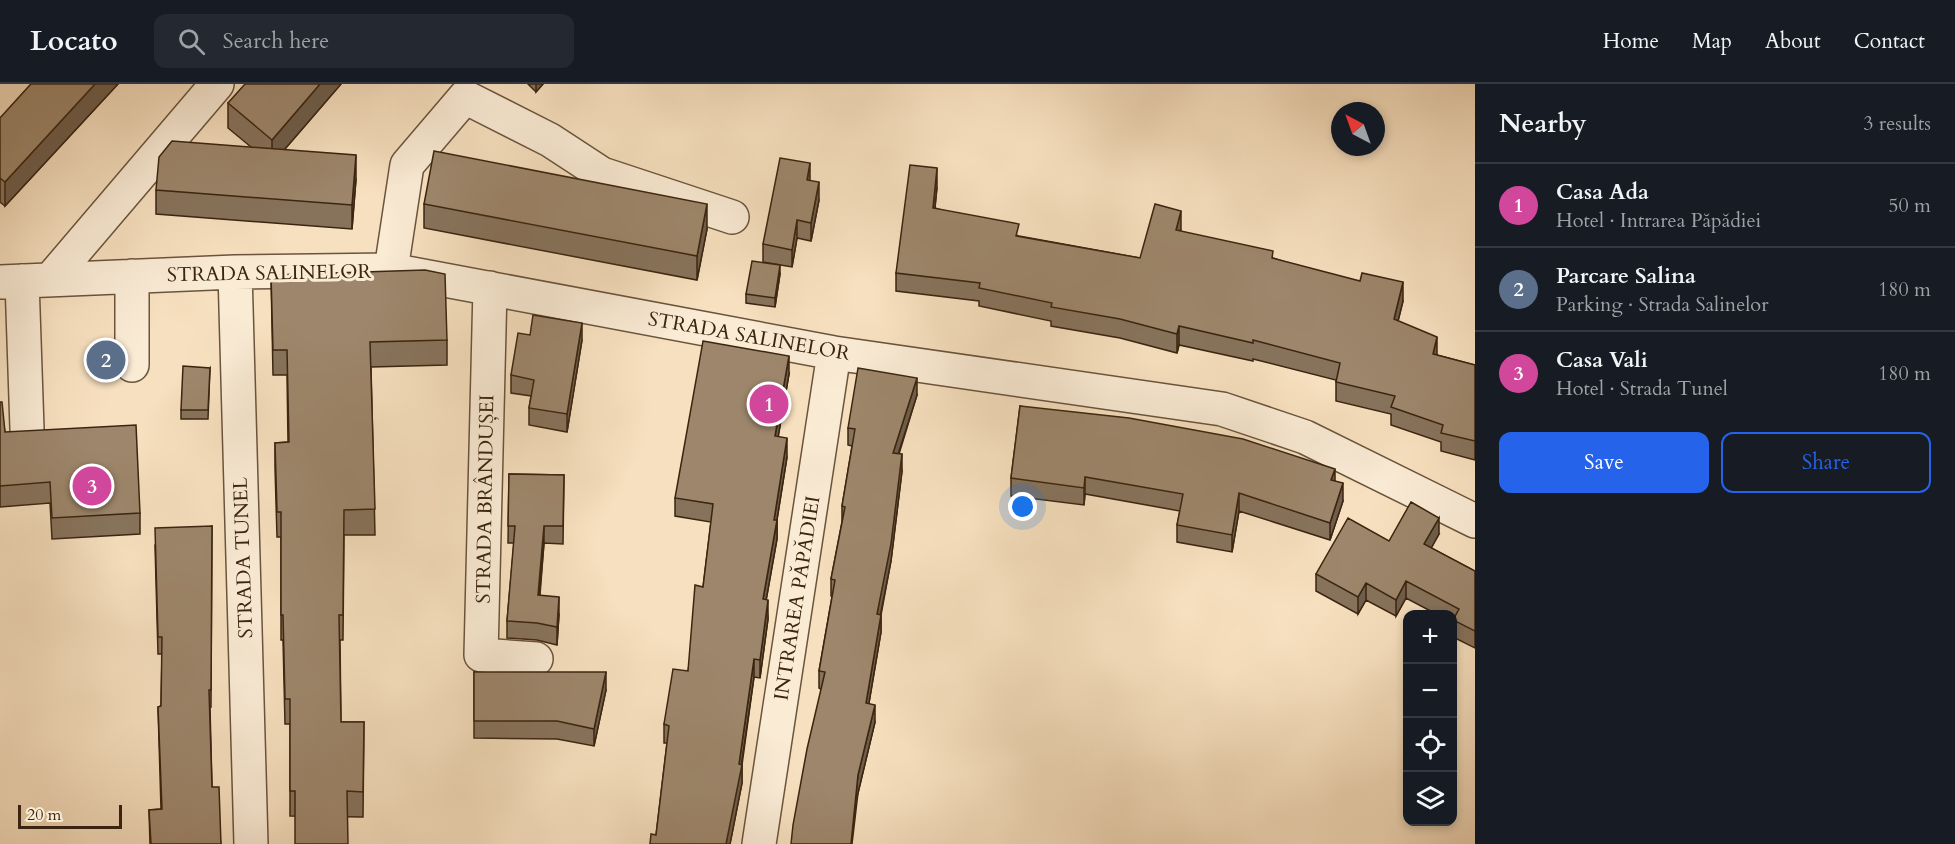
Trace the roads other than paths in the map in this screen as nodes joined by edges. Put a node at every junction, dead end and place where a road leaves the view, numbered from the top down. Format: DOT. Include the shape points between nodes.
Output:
graph roads {
  1 [pos="217,84"];
  2 [pos="732,217"];
  3 [pos="391,270"];
  4 [pos="235,272"];
  5 [pos="132,276"];
  6 [pos="24,281"];
  7 [pos="490,288"];
  8 [pos="834,353"];
  9 [pos="132,365"];
  10 [pos="27,429"];
  11 [pos="1475,521"];
  12 [pos="536,659"];
  13 [pos="251,844"];
  14 [pos="759,844"];
  1 -- 6 [label="street"];
  2 -- 3 [label="street" via="602,174 550,140 465,97 407,165"];
  3 -- 4 [label="street, STRADA SALINELOR"];
  3 -- 7 [label="street, STRADA SALINELOR"];
  4 -- 5 [label="street, STRADA SALINELOR"];
  4 -- 13 [label="street, STRADA TUNEL"];
  5 -- 6 [label="street, STRADA SALINELOR"];
  5 -- 9 [label="street"];
  6 -- 10 [label="street"];
  7 -- 8 [label="street, STRADA SALINELOR"];
  7 -- 12 [label="street, STRADA BRÂNDUȘEI" via="481,655"];
  8 -- 11 [label="street, STRADA SALINELOR" via="1222,409 1305,437"];
  8 -- 14 [label="street, INTRAREA PĂPĂDIEI"];
}
